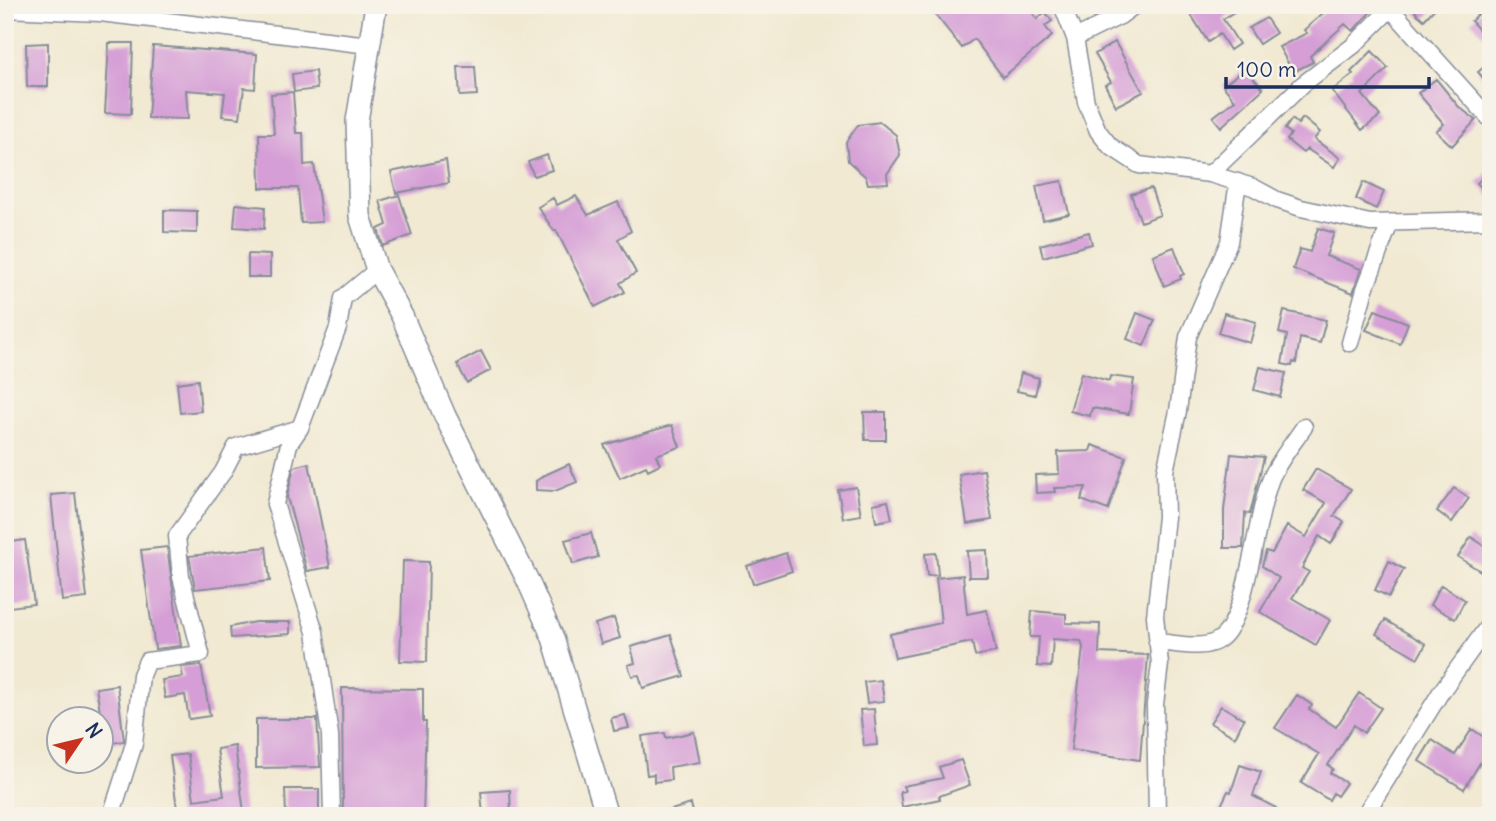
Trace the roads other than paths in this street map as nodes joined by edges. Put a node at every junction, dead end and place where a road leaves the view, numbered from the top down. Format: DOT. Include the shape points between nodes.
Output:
graph roads {
  1 [pos="376,5"];
  2 [pos="1062,5"];
  3 [pos="1135,5"];
  4 [pos="1392,7"];
  5 [pos="5,9"];
  6 [pos="1074,38"];
  7 [pos="369,45"];
  8 [pos="1491,120"];
  9 [pos="1210,174"];
  10 [pos="1238,182"];
  11 [pos="1491,220"];
  12 [pos="1390,223"];
  13 [pos="377,270"];
  14 [pos="1350,343"];
  15 [pos="1304,427"];
  16 [pos="300,428"];
  17 [pos="1491,622"];
  18 [pos="1157,642"];
  19 [pos="1375,813"];
  20 [pos="111,816"];
  21 [pos="331,816"];
  22 [pos="607,816"];
  23 [pos="1157,816"];
  1 -- 7 [label="main road"];
  2 -- 6 [label="street"];
  3 -- 6 [label="street"];
  4 -- 8 [label="street"];
  4 -- 9 [label="street"];
  5 -- 7 [label="street" via="100,13"];
  6 -- 9 [label="street" via="1086,102 1110,146 1139,165"];
  7 -- 13 [label="main road" via="357,121 357,162 360,216"];
  9 -- 10 [label="street"];
  10 -- 12 [label="street" via="1301,208 1351,220"];
  10 -- 18 [label="street" via="1229,242 1188,337 1165,471"];
  11 -- 12 [label="street"];
  12 -- 14 [label="street"];
  13 -- 16 [label="street" via="343,298 338,328"];
  13 -- 22 [label="main road" via="553,638"];
  15 -- 18 [label="street" via="1272,476 1238,614 1221,639 1203,645"];
  16 -- 20 [label="street" via="236,447 177,537 181,577 201,654 147,661 141,675 134,744"];
  16 -- 21 [label="street" via="289,444 275,504 315,632 330,735"];
  17 -- 19 [label="street" via="1441,692"];
  18 -- 23 [label="street"];
}
